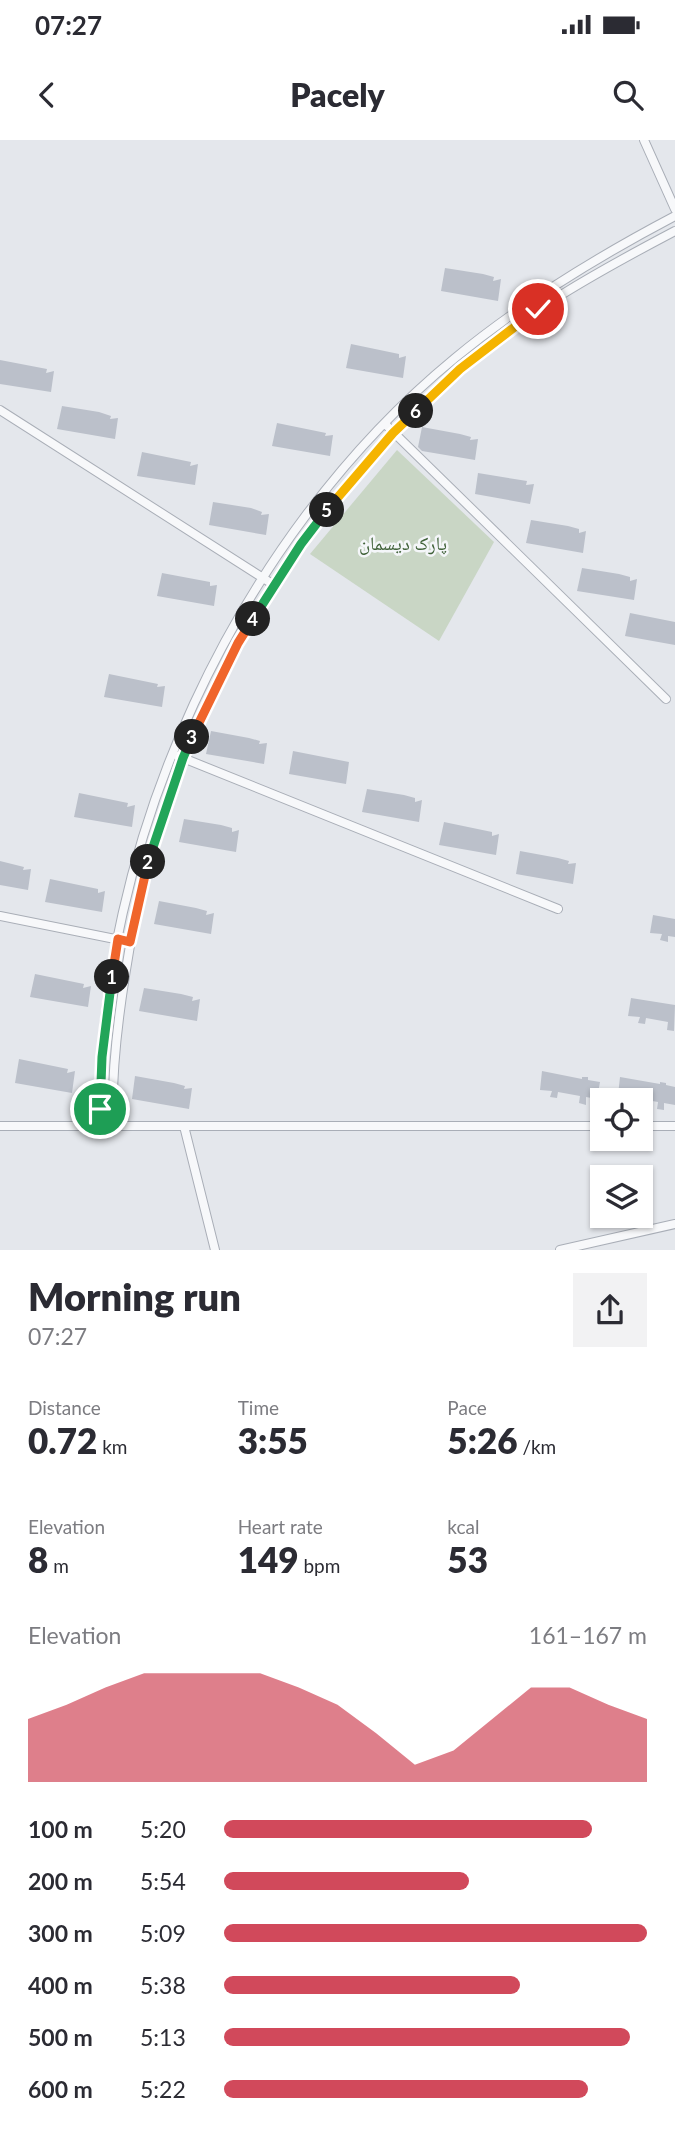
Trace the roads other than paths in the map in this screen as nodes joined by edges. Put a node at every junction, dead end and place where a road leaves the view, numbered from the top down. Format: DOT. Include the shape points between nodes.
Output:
graph roads {
  1 [pos="644,140"];
  2 [pos="675,209"];
  3 [pos="675,216"];
  4 [pos="675,230"];
  5 [pos="0,410"];
  6 [pos="385,424"];
  7 [pos="393,433"];
  8 [pos="262,578"];
  9 [pos="274,585"];
  10 [pos="666,699"];
  11 [pos="172,754"];
  12 [pos="183,758"];
  13 [pos="558,909"];
  14 [pos="0,916"];
  15 [pos="118,939"];
  16 [pos="130,942"];
  17 [pos="0,1126"];
  18 [pos="184,1126"];
  19 [pos="590,1126"];
  20 [pos="653,1126"];
  21 [pos="675,1126"];
  22 [pos="100,1127"];
  23 [pos="113,1127"];
  24 [pos="675,1224"];
  25 [pos="215,1250"];
  26 [pos="560,1250"];
  1 -- 2 [label="street"];
  3 -- 6 [label="street" via="606,252 506,318 453,359"];
  4 -- 7 [label="street" via="538,309 460,369"];
  5 -- 8 [label="street"];
  6 -- 7 [label="street"];
  6 -- 8 [label="street" via="335,479"];
  7 -- 9 [label="street" via="308,535"];
  7 -- 10 [label="street"];
  8 -- 9 [label="street"];
  8 -- 11 [label="street" via="194,700"];
  9 -- 12 [label="street" via="238,643"];
  11 -- 12 [label="street"];
  11 -- 15 [label="street" via="133,867"];
  12 -- 13 [label="street"];
  12 -- 16 [label="street" via="145,872"];
  14 -- 15 [label="street"];
  15 -- 16 [label="street"];
  15 -- 22 [label="street" via="102,1057"];
  16 -- 23 [label="street" via="115,1058"];
  17 -- 22 [label="street"];
  18 -- 19 [label="street"];
  18 -- 23 [label="street"];
  18 -- 25 [label="street"];
  20 -- 21 [label="street"];
  22 -- 23 [label="street"];
  24 -- 26 [label="street"];
}
